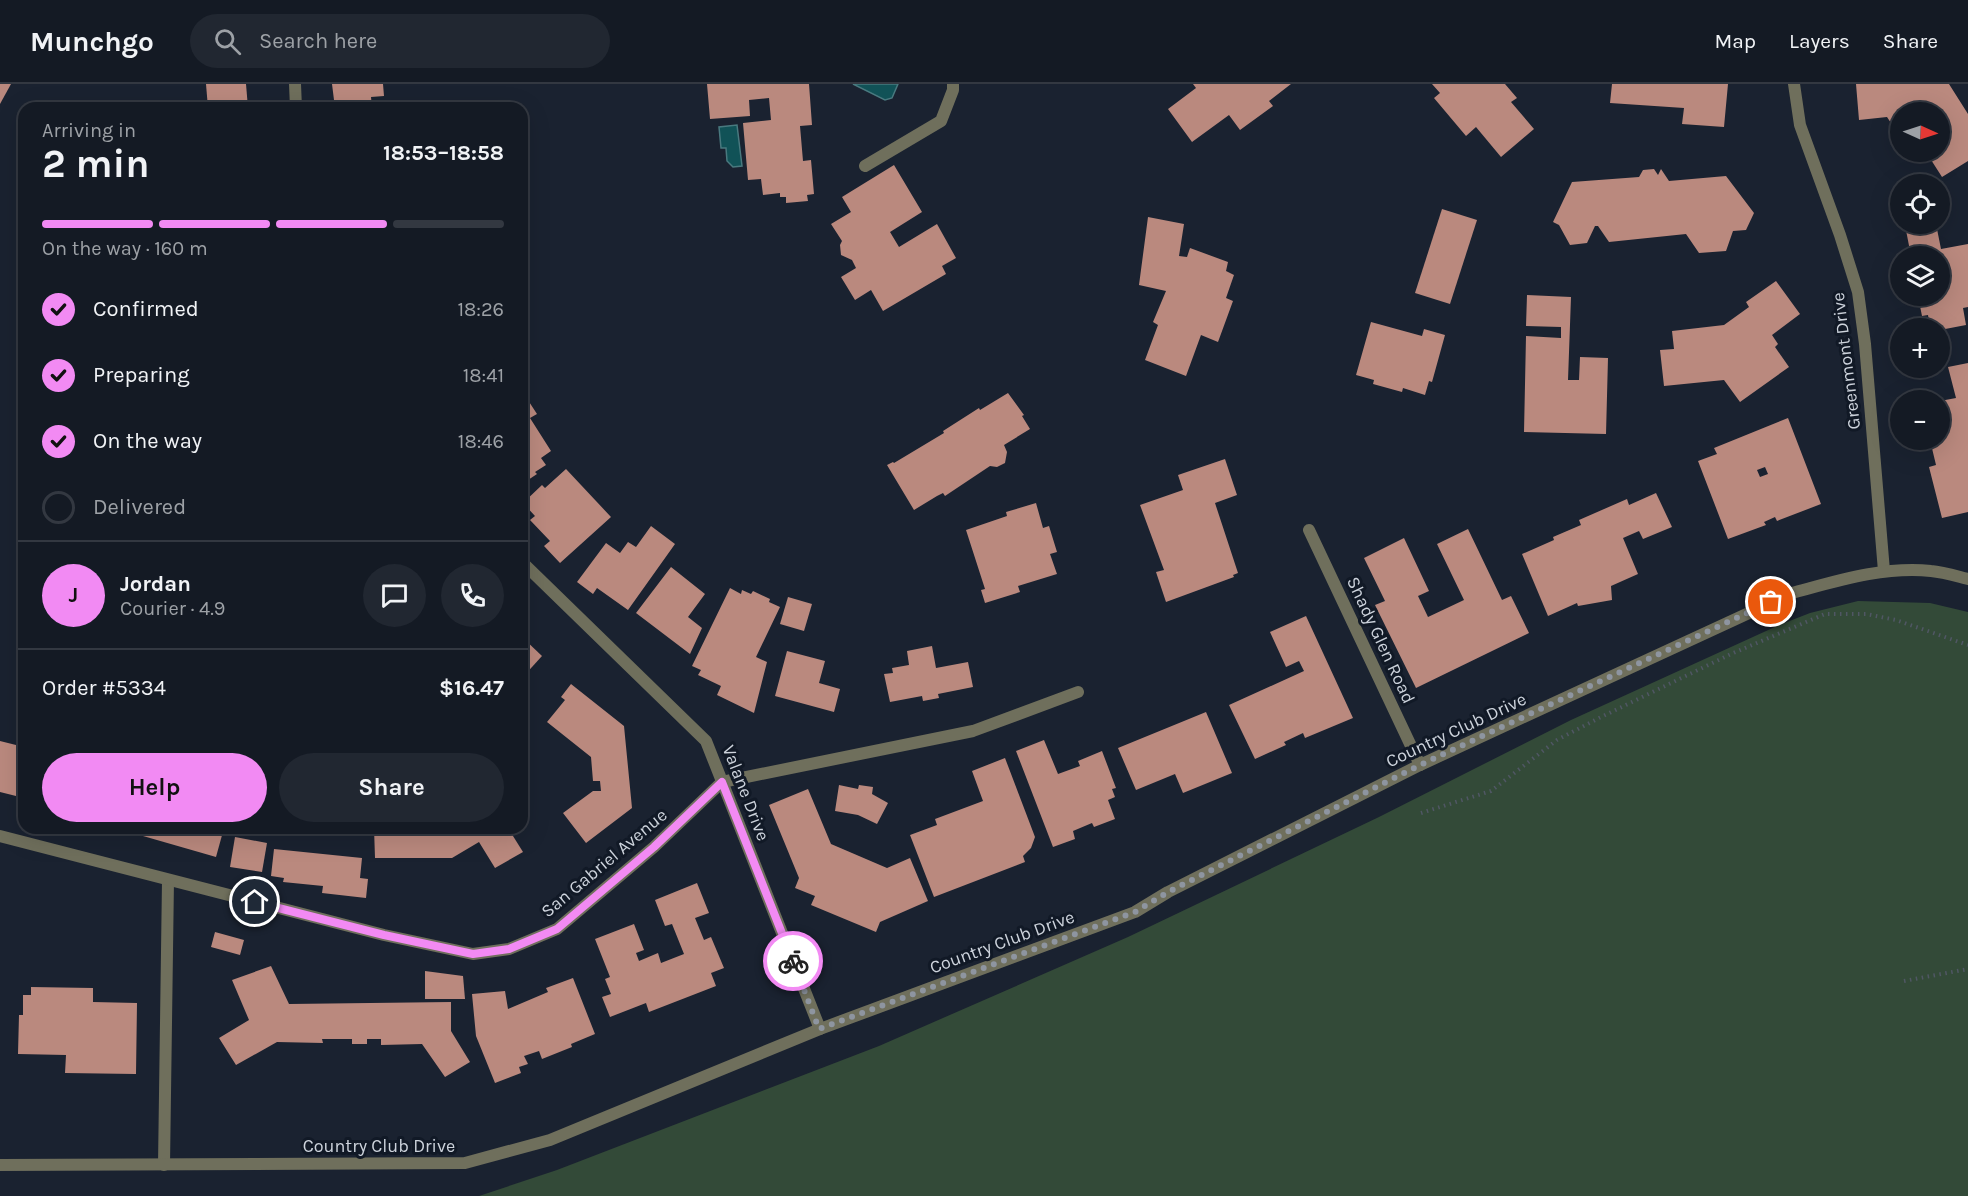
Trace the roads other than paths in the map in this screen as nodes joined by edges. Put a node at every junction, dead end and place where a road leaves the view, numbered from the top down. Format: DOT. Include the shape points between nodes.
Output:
graph roads {
  1 [pos="295,84"];
  2 [pos="953,84"];
  3 [pos="1794,84"];
  4 [pos="296,102"];
  5 [pos="865,166"];
  6 [pos="1309,530"];
  7 [pos="528,568"];
  8 [pos="1884,571"];
  9 [pos="1968,579"];
  10 [pos="1078,693"];
  11 [pos="1420,765"];
  12 [pos="722,782"];
  13 [pos="0,836"];
  14 [pos="168,879"];
  15 [pos="819,1029"];
  16 [pos="0,1165"];
  17 [pos="164,1165"];
  1 -- 4 [label="street"];
  2 -- 5 [label="street" via="941,121"];
  3 -- 8 [label="street, Greenmont Drive" via="1800,125 1857,292"];
  6 -- 11 [label="street, Shady Glen Road"];
  7 -- 12 [label="street, Valane Drive" via="706,741"];
  8 -- 9 [label="street, Country Club Drive" via="1931,571"];
  8 -- 11 [label="street, Country Club Drive" via="1792,592"];
  10 -- 12 [label="street" via="973,731"];
  11 -- 15 [label="street, Country Club Drive" via="1135,912"];
  12 -- 14 [label="street, San Gabriel Avenue" via="654,847 557,929 509,949 473,954 437,947"];
  12 -- 15 [label="street, Valane Drive"];
  13 -- 14 [label="street, San Gabriel Avenue"];
  14 -- 17 [label="street"];
  15 -- 17 [label="street, Country Club Drive" via="550,1140 465,1163"];
  16 -- 17 [label="street, Country Club Drive"];
}
